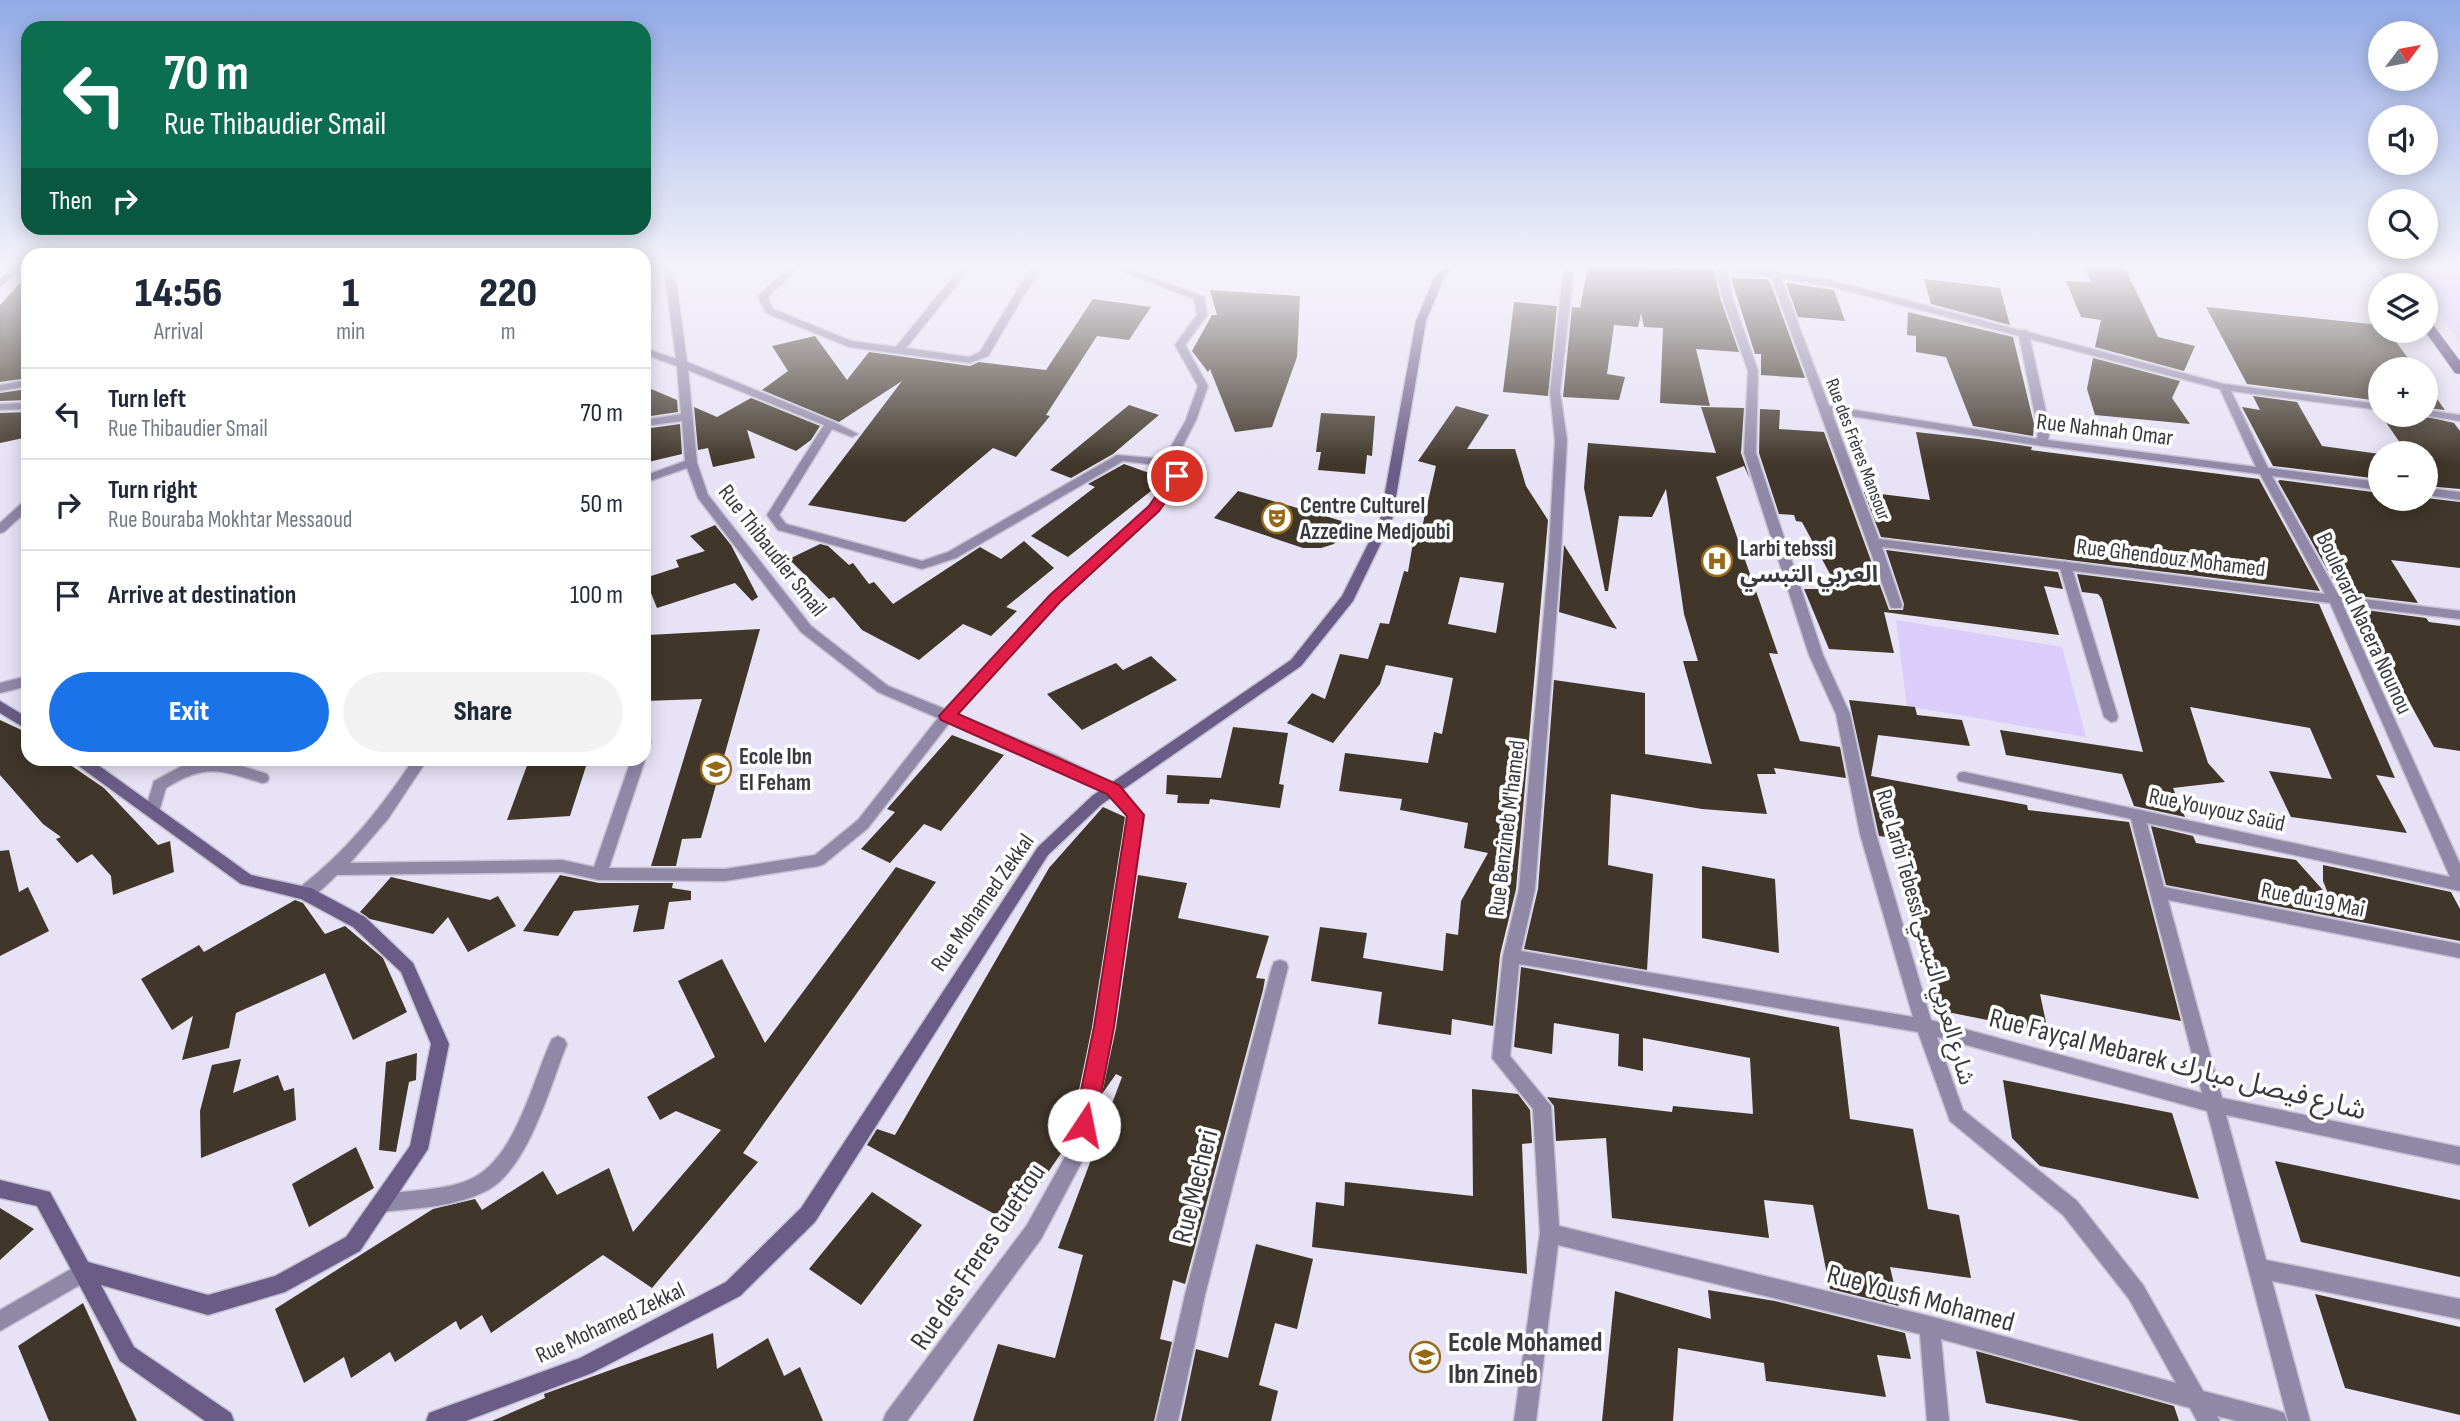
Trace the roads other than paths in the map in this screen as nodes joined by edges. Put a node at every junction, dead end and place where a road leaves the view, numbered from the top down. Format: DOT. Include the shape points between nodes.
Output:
graph roads {
  1 [pos="678,332"];
  2 [pos="820,332"];
  3 [pos="913,332"];
  4 [pos="997,332"];
  5 [pos="1189,332"];
  6 [pos="1419,332"];
  7 [pos="1562,332"];
  8 [pos="1739,332"];
  9 [pos="1798,332"];
  10 [pos="2023,332"];
  11 [pos="2024,332"];
  12 [pos="2438,340"];
  13 [pos="898,351"];
  14 [pos="651,353"];
  15 [pos="682,364"];
  16 [pos="2460,370"];
  17 [pos="21,384"];
  18 [pos="2224,387"];
  19 [pos="0,388"];
  20 [pos="21,406"];
  21 [pos="2368,406"];
  22 [pos="0,407"];
  23 [pos="1826,409"];
  24 [pos="2438,415"];
  25 [pos="686,417"];
  26 [pos="2460,418"];
  27 [pos="651,422"];
  28 [pos="830,424"];
  29 [pos="852,434"];
  30 [pos="2042,443"];
  31 [pos="691,463"];
  32 [pos="1168,463"];
  33 [pos="2264,471"];
  34 [pos="651,477"];
  35 [pos="2368,484"];
  36 [pos="2438,493"];
  37 [pos="2460,496"];
  38 [pos="21,510"];
  39 [pos="0,529"];
  40 [pos="1876,542"];
  41 [pos="2065,565"];
  42 [pos="2334,598"];
  43 [pos="1896,605"];
  44 [pos="2460,615"];
  45 [pos="21,683"];
  46 [pos="0,688"];
  47 [pos="0,706"];
  48 [pos="947,716"];
  49 [pos="2111,717"];
  50 [pos="21,720"];
  51 [pos="89,766"];
  52 [pos="196,766"];
  53 [pos="224,766"];
  54 [pos="416,766"];
  55 [pos="636,766"];
  56 [pos="1964,777"];
  57 [pos="262,778"];
  58 [pos="1113,789"];
  59 [pos="153,811"];
  60 [pos="2137,815"];
  61 [pos="337,869"];
  62 [pos="599,874"];
  63 [pos="2460,883"];
  64 [pos="2157,892"];
  65 [pos="305,893"];
  66 [pos="2460,951"];
  67 [pos="1511,956"];
  68 [pos="1280,967"];
  69 [pos="1924,1026"];
  70 [pos="558,1045"];
  71 [pos="2212,1104"];
  72 [pos="2460,1156"];
  73 [pos="0,1189"];
  74 [pos="382,1203"];
  75 [pos="1550,1233"];
  76 [pos="2259,1269"];
  77 [pos="85,1271"];
  78 [pos="2460,1309"];
  79 [pos="0,1321"];
  80 [pos="1929,1326"];
  81 [pos="2200,1402"];
  82 [pos="223,1421"];
  83 [pos="437,1421"];
  84 [pos="894,1421"];
  85 [pos="1167,1421"];
  86 [pos="1525,1421"];
  87 [pos="1938,1421"];
  88 [pos="2209,1421"];
  89 [pos="2276,1421"];
  90 [pos="2299,1421"];
  1 -- 15 [label="street, Rue Thibaudier Smail"];
  2 -- 13 [label="street" via="849,344"];
  3 -- 13 [label="street"];
  4 -- 13 [label="street" via="978,359"];
  5 -- 32 [label="street" via="1180,345 1203,386"];
  6 -- 58 [label="street, Rue Mohamed Zekkal" via="1386,520 1348,598 1296,663"];
  7 -- 67 [label="street, Rue Benzineb M'hamed" via="1555,392 1561,440 1532,836 1527,889"];
  8 -- 69 [label="street, Rue Larbi Tebessi شارع العربي التبسي" via="1753,371 1750,453 1816,655 1843,714 1868,834"];
  9 -- 23 [label="street, Rue des Frères Mansour"];
  10 -- 30 [label="street" via="2044,429"];
  11 -- 18 [label="street"];
  12 -- 16 [label="main road"];
  14 -- 15 [label="street"];
  15 -- 25 [label="street, Rue Thibaudier Smail"];
  15 -- 28 [label="street"];
  17 -- 19 [label="street"];
  18 -- 21 [label="street"];
  18 -- 33 [label="street, Boulevard Nacera Nounou"];
  20 -- 22 [label="street"];
  23 -- 30 [label="street, Rue Nahnah Omar"];
  23 -- 40 [label="street, Rue des Frères Mansour"];
  24 -- 26 [label="street"];
  25 -- 27 [label="street"];
  25 -- 31 [label="street, Rue Thibaudier Smail"];
  28 -- 29 [label="street"];
  28 -- 32 [label="street" via="773,515 782,527 922,565 953,555 1121,457"];
  30 -- 33 [label="street, Rue Nahnah Omar"];
  31 -- 34 [label="street"];
  31 -- 48 [label="street, Rue Thibaudier Smail" via="702,496 806,629 883,689"];
  32 -- 48 [label="street" via="1177,476 1154,509 1055,598"];
  33 -- 35 [label="street, Rue Nahnah Omar"];
  33 -- 42 [label="street, Boulevard Nacera Nounou"];
  36 -- 37 [label="street"];
  38 -- 39 [label="street"];
  40 -- 41 [label="street, Rue Ghendouz Mohamed"];
  40 -- 43 [label="street, Rue des Frères Mansour"];
  41 -- 42 [label="street, Rue Ghendouz Mohamed"];
  41 -- 49 [label="street"];
  42 -- 44 [label="street, Rue Ghendouz Mohamed"];
  42 -- 63 [label="street, Boulevard Nacera Nounou"];
  45 -- 46 [label="street"];
  47 -- 50 [label="street"];
  48 -- 58 [label="street, Rue Thibaudier Smail"];
  48 -- 62 [label="street" via="863,824 819,860 724,875"];
  51 -- 59 [label="street"];
  52 -- 59 [label="street" via="159,785"];
  53 -- 57 [label="street"];
  54 -- 61 [label="street"];
  55 -- 62 [label="street"];
  56 -- 60 [label="street, Rue Youyouz Saüd"];
  58 -- 83 [label="street, Rue Mohamed Zekkal" via="1042,851 807,1215 733,1289 585,1366"];
  58 -- 84 [label="street, Rue des Freres Guettou" via="1136,815 1104,1027 1079,1150 1034,1232"];
  59 -- 65 [label="street" via="247,880"];
  60 -- 63 [label="street, Rue Youyouz Saüd"];
  60 -- 64 [label="street"];
  61 -- 62 [label="street" via="562,866"];
  61 -- 65 [label="street"];
  64 -- 66 [label="street, Rue du 19 Mai"];
  64 -- 71 [label="street"];
  65 -- 74 [label="street" via="359,922 407,968 440,1044 419,1149"];
  67 -- 69 [label="street, Rue Fayçal Mebarek شارع فيصل مبارك"];
  67 -- 75 [label="street, Rue Benzineb M'hamed" via="1501,1058 1542,1106"];
  68 -- 85 [label="street, Rue Mecheri"];
  69 -- 71 [label="street, Rue Fayçal Mebarek شارع فيصل مبارك"];
  69 -- 81 [label="street, Rue Larbi Tebessi شارع العربي التبسي" via="1956,1115 2070,1209 2136,1292"];
  70 -- 74 [label="street" via="509,1158 490,1178 465,1189"];
  71 -- 72 [label="street, Rue Fayçal Mebarek شارع فيصل مبارك"];
  71 -- 76 [label="street"];
  73 -- 77 [label="street" via="43,1198"];
  74 -- 77 [label="street" via="353,1244 278,1285 208,1305"];
  75 -- 80 [label="street, Rue Yousfi Mohamed"];
  75 -- 86 [label="street, Rue Benzineb M'hamed"];
  76 -- 78 [label="street"];
  76 -- 90 [label="street"];
  77 -- 79 [label="street"];
  77 -- 82 [label="street" via="127,1354"];
  80 -- 81 [label="street, Rue Yousfi Mohamed"];
  80 -- 87 [label="street"];
  81 -- 88 [label="street, Rue Larbi Tebessi شارع العربي التبسي"];
  81 -- 89 [label="street, Rue Yousfi Mohamed"];
}
